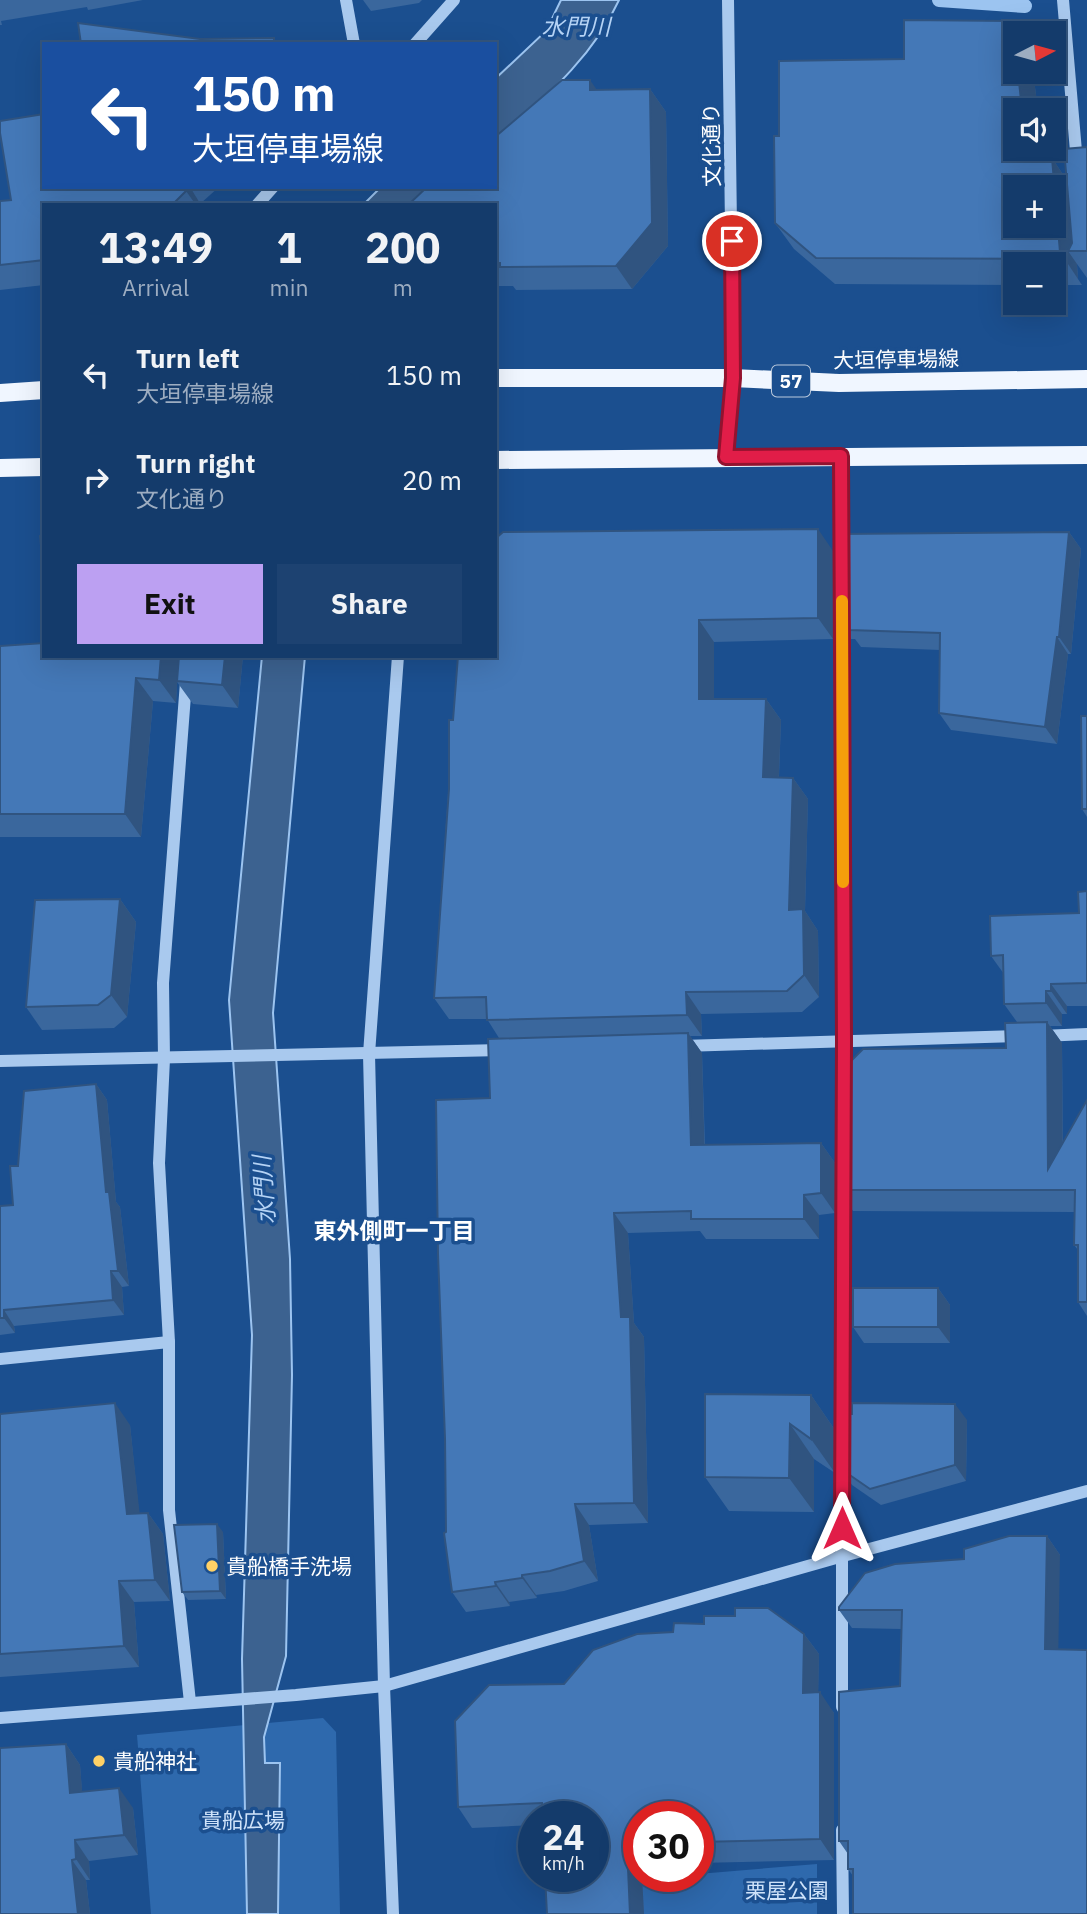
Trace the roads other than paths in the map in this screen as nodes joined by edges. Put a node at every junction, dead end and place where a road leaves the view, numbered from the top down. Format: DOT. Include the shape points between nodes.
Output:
graph roads {
  1 [pos="346,0"];
  2 [pos="453,0"];
  3 [pos="729,0"];
  4 [pos="1063,0"];
  5 [pos="354,42"];
  6 [pos="417,42"];
  7 [pos="1079,181"];
  8 [pos="271,189"];
  9 [pos="259,203"];
  10 [pos="497,378"];
  11 [pos="733,378"];
  12 [pos="1087,379"];
  13 [pos="42,390"];
  14 [pos="0,393"];
  15 [pos="1087,455"];
  16 [pos="841,456"];
  17 [pos="726,457"];
  18 [pos="497,460"];
  19 [pos="42,467"];
  20 [pos="0,468"];
  21 [pos="841,558"];
  22 [pos="842,600"];
  23 [pos="188,658"];
  24 [pos="398,658"];
  25 [pos="1087,1034"];
  26 [pos="844,1041"];
  27 [pos="668,1046"];
  28 [pos="519,1050"];
  29 [pos="369,1054"];
  30 [pos="164,1059"];
  31 [pos="0,1061"];
  32 [pos="169,1342"];
  33 [pos="0,1359"];
  34 [pos="1087,1491"];
  35 [pos="843,1556"];
  36 [pos="384,1686"];
  37 [pos="190,1702"];
  38 [pos="0,1718"];
  39 [pos="842,1725"];
  40 [pos="842,1819"];
  41 [pos="393,1914"];
  42 [pos="843,1914"];
  1 -- 5 [label="street"];
  2 -- 6 [label="street"];
  3 -- 11 [label="street, 文化通り"];
  4 -- 7 [label="street"];
  8 -- 9 [label="street"];
  10 -- 11 [label="main road, 大垣停車場線 / 57"];
  11 -- 12 [label="main road, 大垣停車場線 / 57" via="839,383"];
  11 -- 17 [label="street, 文化通り"];
  13 -- 14 [label="main road"];
  15 -- 16 [label="main road"];
  16 -- 17 [label="main road"];
  16 -- 21 [label="street"];
  17 -- 18 [label="main road"];
  19 -- 20 [label="main road"];
  22 -- 26 [label="street"];
  23 -- 30 [label="street" via="163,983"];
  24 -- 29 [label="street"];
  25 -- 26 [label="street"];
  26 -- 27 [label="street"];
  26 -- 35 [label="street"];
  28 -- 29 [label="street"];
  29 -- 30 [label="street"];
  29 -- 36 [label="street"];
  30 -- 31 [label="street"];
  30 -- 32 [label="street" via="159,1163"];
  32 -- 33 [label="street"];
  32 -- 37 [label="street" via="169,1510"];
  34 -- 35 [label="street"];
  35 -- 36 [label="street"];
  35 -- 39 [label="street"];
  36 -- 37 [label="street"];
  36 -- 41 [label="street"];
  37 -- 38 [label="street"];
  40 -- 42 [label="street"];
}
